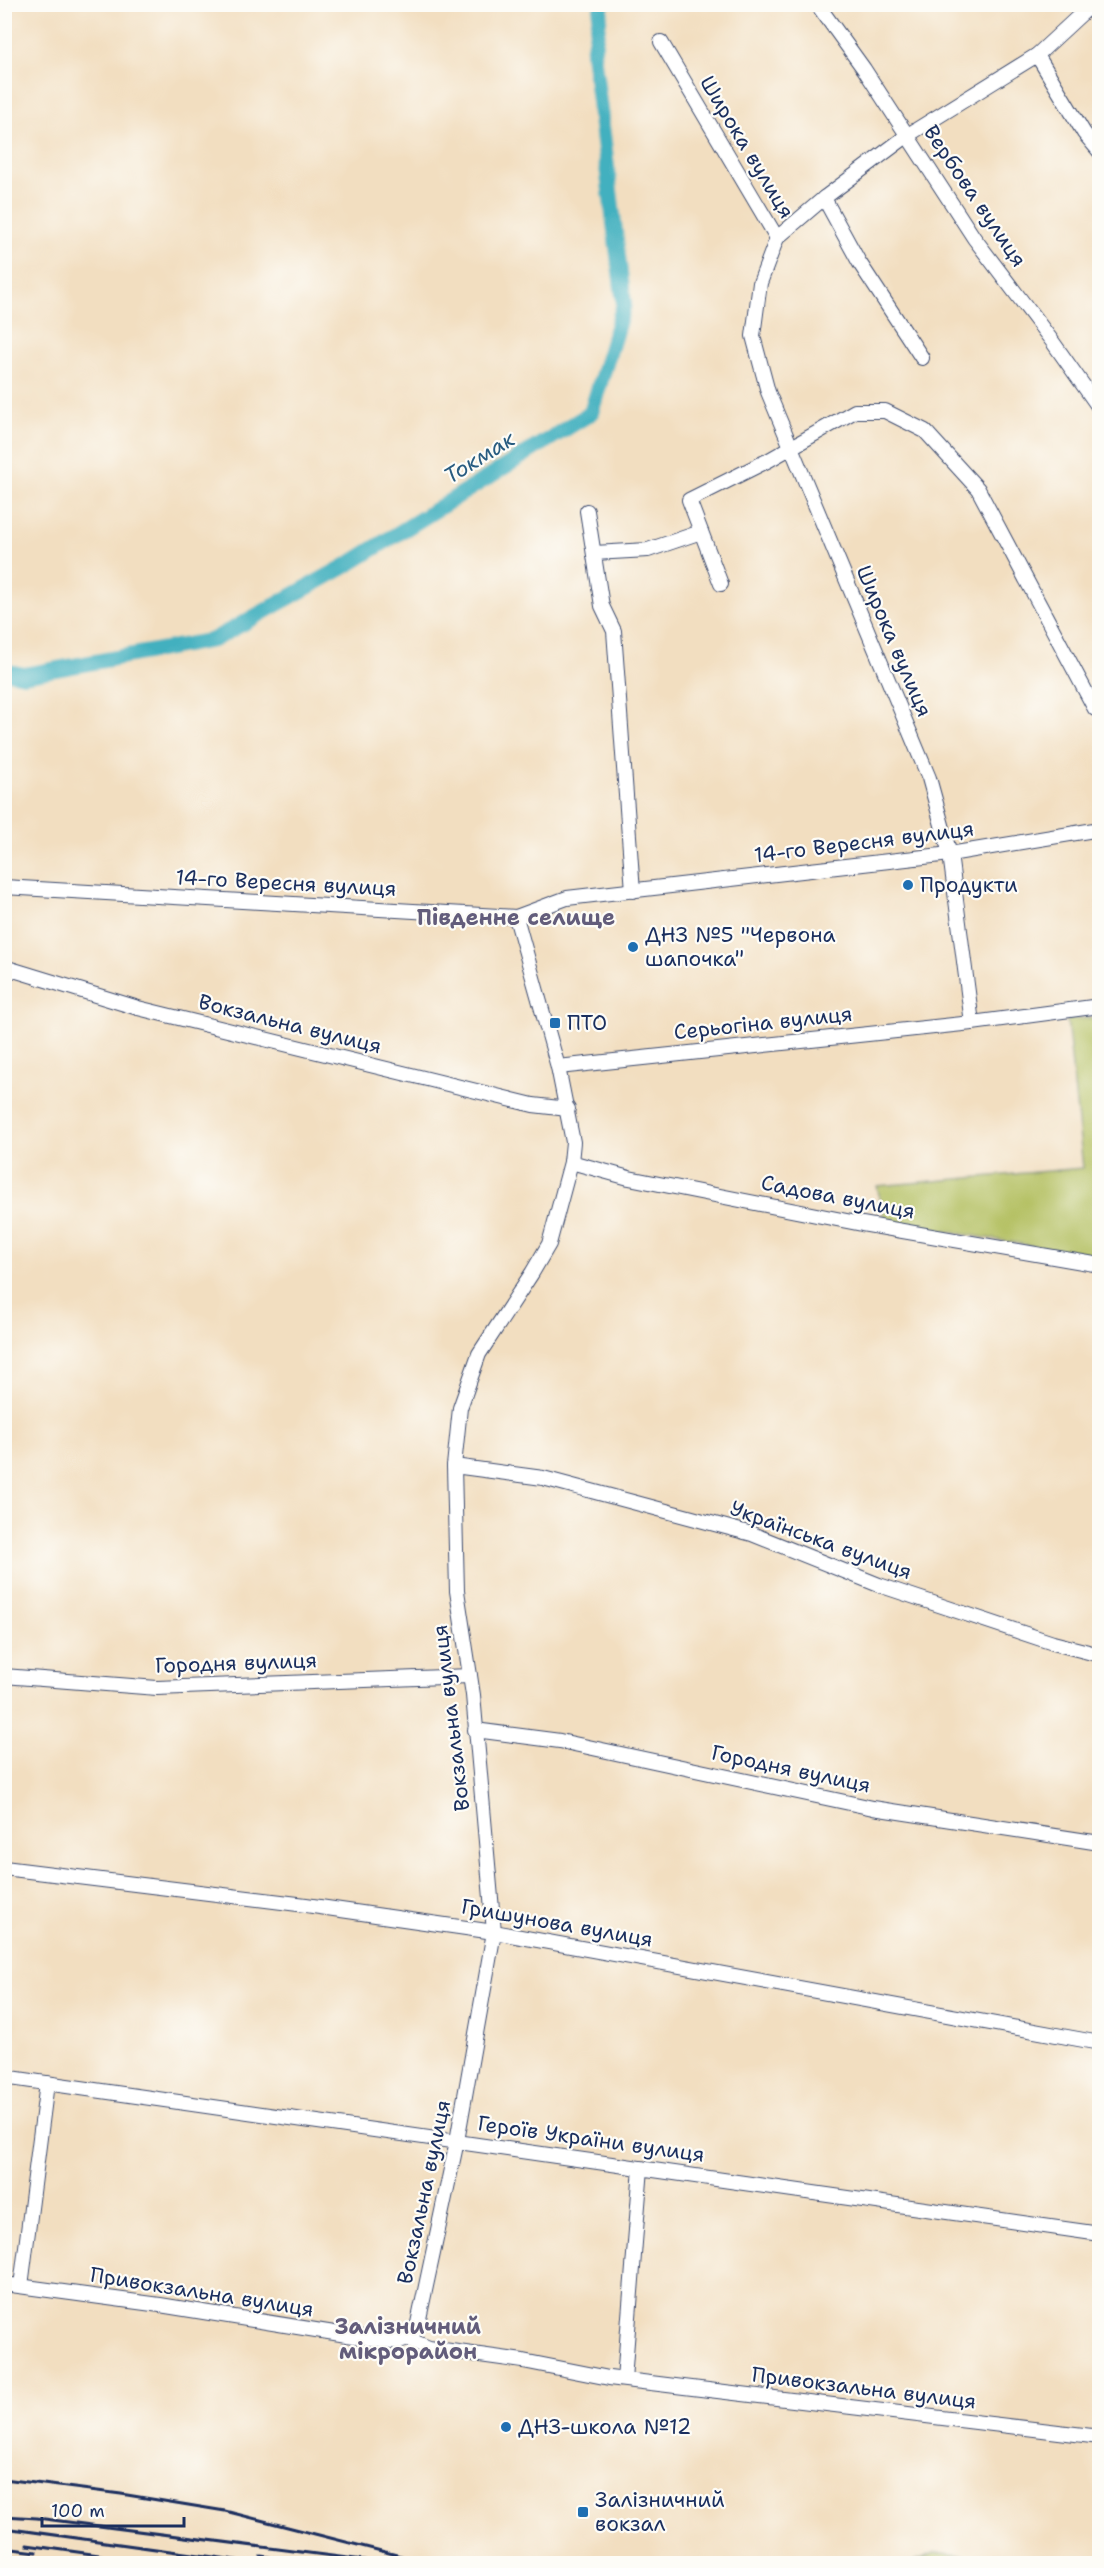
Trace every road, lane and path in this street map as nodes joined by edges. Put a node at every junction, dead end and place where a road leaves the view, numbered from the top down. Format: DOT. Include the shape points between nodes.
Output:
graph roads {
  1 [pos="817,4"];
  2 [pos="1092,4"];
  3 [pos="661,42"];
  4 [pos="1037,55"];
  5 [pos="908,135"];
  6 [pos="1100,152"];
  7 [pos="824,198"];
  8 [pos="777,238"];
  9 [pos="922,358"];
  10 [pos="1100,409"];
  11 [pos="791,448"];
  12 [pos="587,511"];
  13 [pos="701,532"];
  14 [pos="594,554"];
  15 [pos="721,584"];
  16 [pos="1095,709"];
  17 [pos="1100,830"];
  18 [pos="950,854"];
  19 [pos="4,887"];
  20 [pos="633,891"];
  21 [pos="516,917"];
  22 [pos="4,967"];
  23 [pos="1100,1006"];
  24 [pos="972,1023"];
  25 [pos="558,1067"];
  26 [pos="568,1109"];
  27 [pos="571,1162"];
  28 [pos="1100,1265"];
  29 [pos="454,1466"];
  30 [pos="1100,1655"];
  31 [pos="4,1676"];
  32 [pos="470,1676"];
  33 [pos="476,1730"];
  34 [pos="1100,1843"];
  35 [pos="4,1868"];
  36 [pos="494,1932"];
  37 [pos="1100,2043"];
  38 [pos="4,2077"];
  39 [pos="47,2083"];
  40 [pos="457,2141"];
  41 [pos="641,2168"];
  42 [pos="1100,2234"];
  43 [pos="4,2284"];
  44 [pos="21,2286"];
  45 [pos="408,2339"];
  46 [pos="624,2379"];
  47 [pos="1100,2437"];
  1 -- 5 [label="street, Вербова вулиця"];
  2 -- 4 [label="street"];
  3 -- 8 [label="street, Широка вулиця"];
  4 -- 5 [label="street"];
  4 -- 6 [label="street" via="1084,133"];
  5 -- 7 [label="street"];
  5 -- 10 [label="street, Вербова вулиця" via="974,238"];
  7 -- 8 [label="street"];
  7 -- 9 [label="street" via="859,262"];
  8 -- 11 [label="street, Широка вулиця" via="760,283 753,336 768,392"];
  11 -- 13 [label="street" via="689,500"];
  11 -- 16 [label="street" via="855,411 885,411 925,431 978,489"];
  11 -- 18 [label="street, Широка вулиця" via="929,778"];
  12 -- 14 [label="street"];
  13 -- 14 [label="street" via="648,550"];
  13 -- 15 [label="street"];
  14 -- 20 [label="street" via="602,606 614,631"];
  17 -- 18 [label="street, 14-го Вересня вулиця"];
  18 -- 20 [label="street, 14-го Вересня вулиця"];
  18 -- 24 [label="street"];
  19 -- 21 [label="street, 14-го Вересня вулиця"];
  20 -- 21 [label="street, 14-го Вересня вулиця" via="567,898"];
  21 -- 25 [label="street, Вокзальна вулиця"];
  22 -- 26 [label="street, Вокзальна вулиця" via="148,1011 533,1105"];
  23 -- 24 [label="street, Серьогіна вулиця"];
  24 -- 25 [label="street, Серьогіна вулиця"];
  25 -- 26 [label="street, Вокзальна вулиця"];
  26 -- 27 [label="street, Вокзальна вулиця" via="573,1142"];
  27 -- 28 [label="street, Садова вулиця" via="629,1178"];
  27 -- 29 [label="street, Вокзальна вулиця" via="549,1244 479,1354 460,1408"];
  29 -- 30 [label="street, Українська вулиця" via="543,1479 752,1534 879,1585"];
  29 -- 32 [label="street, Вокзальна вулиця" via="457,1591"];
  31 -- 32 [label="street, Городня вулиця" via="157,1688"];
  32 -- 33 [label="street, Вокзальна вулиця"];
  33 -- 34 [label="street, Городня вулиця" via="560,1741 873,1808"];
  33 -- 36 [label="street, Вокзальна вулиця"];
  35 -- 36 [label="street, Гришунова вулиця"];
  36 -- 37 [label="street, Гришунова вулиця"];
  36 -- 40 [label="street, Вокзальна вулиця"];
  38 -- 39 [label="street, Героїв України вулиця"];
  39 -- 40 [label="street, Героїв України вулиця"];
  39 -- 44 [label="street"];
  40 -- 41 [label="street, Героїв України вулиця"];
  40 -- 45 [label="street, Вокзальна вулиця" via="417,2328"];
  41 -- 42 [label="street, Героїв України вулиця"];
  41 -- 46 [label="street"];
  43 -- 44 [label="street, Привокзальна вулиця"];
  44 -- 45 [label="street, Привокзальна вулиця" via="354,2336 399,2342"];
  45 -- 46 [label="street, Привокзальна вулиця" via="429,2349"];
  46 -- 47 [label="street, Привокзальна вулиця"];
}
